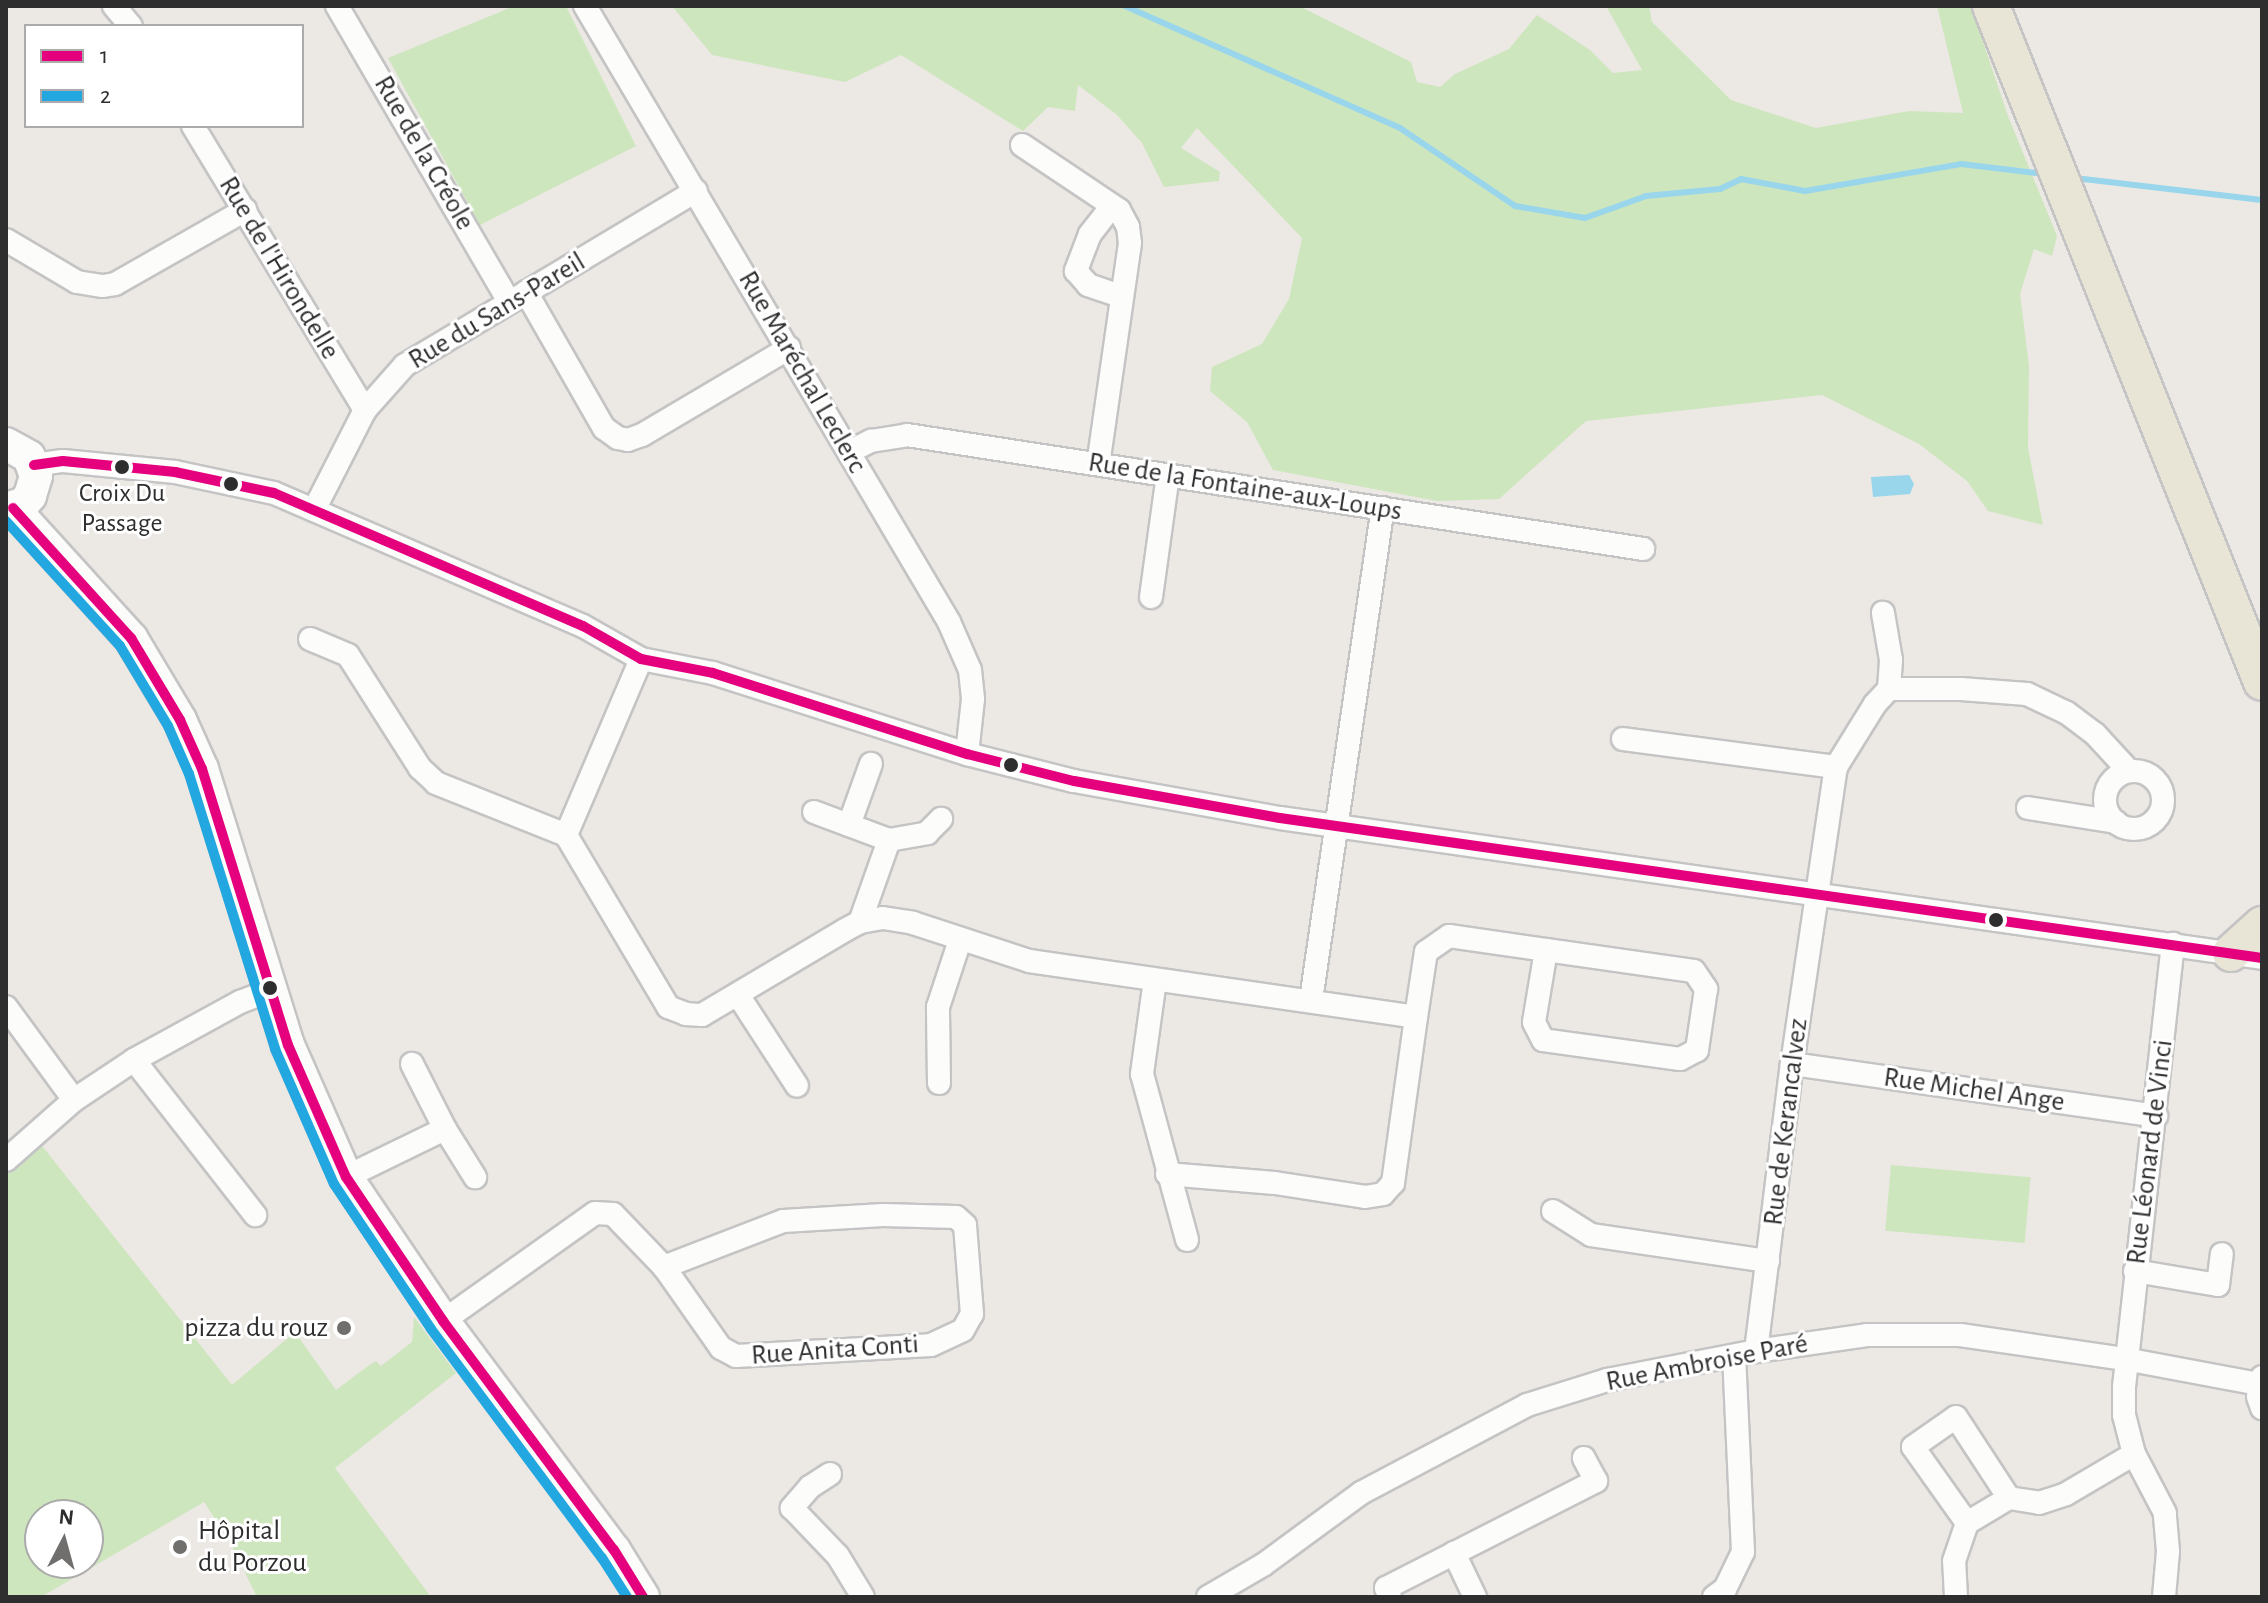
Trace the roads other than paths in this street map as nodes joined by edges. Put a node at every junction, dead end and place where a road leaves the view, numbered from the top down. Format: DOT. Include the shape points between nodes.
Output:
graph roads {
  1 [pos="114,6"];
  2 [pos="337,6"];
  3 [pos="585,6"];
  4 [pos="1991,6"];
  5 [pos="129,24"];
  6 [pos="194,128"];
  7 [pos="1022,145"];
  8 [pos="696,191"];
  9 [pos="1112,206"];
  10 [pos="245,210"];
  11 [pos="6,240"];
  12 [pos="517,296"];
  13 [pos="1122,297"];
  14 [pos="789,348"];
  15 [pos="365,410"];
  16 [pos="6,444"];
  17 [pos="849,452"];
  18 [pos="1098,464"];
  19 [pos="34,465"];
  20 [pos="1168,475"];
  21 [pos="1383,508"];
  22 [pos="10,509"];
  23 [pos="314,510"];
  24 [pos="1643,549"];
  25 [pos="1151,597"];
  26 [pos="1883,613"];
  27 [pos="310,639"];
  28 [pos="641,659"];
  29 [pos="2262,682"];
  30 [pos="1889,689"];
  31 [pos="1623,739"];
  32 [pos="967,754"];
  33 [pos="871,764"];
  34 [pos="1836,767"];
  35 [pos="2129,771"];
  36 [pos="2028,808"];
  37 [pos="814,812"];
  38 [pos="2116,822"];
  39 [pos="849,825"];
  40 [pos="934,826"];
  41 [pos="1336,826"];
  42 [pos="566,835"];
  43 [pos="889,840"];
  44 [pos="1818,894"];
  45 [pos="860,922"];
  46 [pos="2262,925"];
  47 [pos="960,940"];
  48 [pos="2173,944"];
  49 [pos="1546,950"];
  50 [pos="2246,956"];
  51 [pos="1155,980"];
  52 [pos="269,991"];
  53 [pos="738,995"];
  54 [pos="1311,1000"];
  55 [pos="6,1007"];
  56 [pos="1416,1017"];
  57 [pos="134,1060"];
  58 [pos="412,1064"];
  59 [pos="1792,1064"];
  60 [pos="939,1083"];
  61 [pos="797,1086"];
  62 [pos="74,1100"];
  63 [pos="2156,1116"];
  64 [pos="445,1129"];
  65 [pos="6,1160"];
  66 [pos="1167,1174"];
  67 [pos="346,1177"];
  68 [pos="475,1177"];
  69 [pos="1553,1211"];
  70 [pos="255,1215"];
  71 [pos="1187,1240"];
  72 [pos="2222,1254"];
  73 [pos="1768,1261"];
  74 [pos="664,1267"];
  75 [pos="2135,1271"];
  76 [pos="443,1321"];
  77 [pos="1756,1351"];
  78 [pos="1734,1357"];
  79 [pos="2125,1359"];
  80 [pos="2260,1380"];
  81 [pos="2262,1408"];
  82 [pos="2134,1454"];
  83 [pos="1584,1458"];
  84 [pos="830,1474"];
  85 [pos="2009,1498"];
  86 [pos="1967,1523"];
  87 [pos="1454,1553"];
  88 [pos="1723,1594"];
  89 [pos="643,1597"];
  90 [pos="863,1597"];
  91 [pos="1208,1597"];
  92 [pos="1390,1597"];
  93 [pos="1475,1597"];
  94 [pos="1956,1597"];
  95 [pos="2164,1597"];
  1 -- 5 [label="street"];
  2 -- 12 [label="street, Rue de la Créole"];
  3 -- 8 [label="street, Rue Maréchal Leclerc"];
  4 -- 29 [label="main road"];
  6 -- 10 [label="street, Rue de l'Hirondelle"];
  7 -- 9 [label="street"];
  8 -- 12 [label="street, Rue du Sans-Pareil"];
  8 -- 14 [label="street, Rue Maréchal Leclerc"];
  9 -- 13 [label="street" via="1125,218 1130,243"];
  9 -- 13 [label="street" via="1086,241 1076,271 1088,285"];
  10 -- 11 [label="street" via="103,286 77,282"];
  10 -- 15 [label="street, Rue de l'Hirondelle"];
  12 -- 14 [label="street, Rue de la Créole" via="604,428 628,440"];
  12 -- 15 [label="street, Rue du Sans-Pareil" via="405,365"];
  13 -- 18 [label="street"];
  14 -- 17 [label="street, Rue Maréchal Leclerc"];
  15 -- 23 [label="street, Rue du Sans-Pareil"];
  16 -- 19 [label="main road" via="22,450"];
  17 -- 18 [label="street, Rue de la Fontaine-aux-Loups" via="879,439 907,435"];
  17 -- 32 [label="street, Rue Maréchal Leclerc" via="949,622 970,670 973,699"];
  18 -- 20 [label="street, Rue de la Fontaine-aux-Loups"];
  19 -- 22 [label="main road" via="35,487 23,504"];
  19 -- 23 [label="street" via="63,461 175,472 274,493"];
  20 -- 21 [label="street, Rue de la Fontaine-aux-Loups"];
  20 -- 25 [label="street"];
  21 -- 24 [label="street, Rue de la Fontaine-aux-Loups"];
  21 -- 41 [label="street"];
  22 -- 52 [label="main road" via="131,638 180,720 202,769"];
  23 -- 28 [label="street" via="583,626"];
  26 -- 30 [label="street" via="1891,660"];
  27 -- 42 [label="street" via="348,655 420,768 436,783"];
  28 -- 32 [label="street" via="713,673"];
  28 -- 42 [label="street"];
  30 -- 34 [label="street"];
  30 -- 35 [label="street" via="2027,694 2095,734"];
  31 -- 34 [label="street"];
  32 -- 41 [label="street" via="1074,781"];
  33 -- 39 [label="street"];
  34 -- 44 [label="street, Rue de Kerancalvez"];
  35 -- 38 [label="street" via="2114,779 2106,796"];
  35 -- 38 [label="street" via="2155,779 2163,793 2162,809 2140,828"];
  36 -- 38 [label="street"];
  37 -- 39 [label="street"];
  39 -- 43 [label="street"];
  40 -- 43 [label="street"];
  41 -- 44 [label="street"];
  41 -- 54 [label="street"];
  42 -- 53 [label="street" via="668,1007 702,1015"];
  43 -- 45 [label="street"];
  44 -- 48 [label="street"];
  44 -- 59 [label="street, Rue de Kerancalvez"];
  45 -- 47 [label="street" via="883,918 913,923"];
  45 -- 53 [label="street"];
  46 -- 50 [label="main road"];
  47 -- 51 [label="street" via="1029,961"];
  47 -- 60 [label="street" via="938,1007"];
  48 -- 50 [label="street"];
  48 -- 63 [label="street, Rue Léonard de Vinci"];
  49 -- 49 [label="street" via="1534,1022 1543,1040 1680,1059 1697,1050 1706,989 1694,971"];
  49 -- 56 [label="street" via="1449,936 1436,942 1426,952"];
  51 -- 54 [label="street"];
  51 -- 66 [label="street" via="1142,1074"];
  52 -- 57 [label="street"];
  52 -- 67 [label="main road" via="314,1111"];
  53 -- 61 [label="street"];
  54 -- 56 [label="street"];
  55 -- 62 [label="street"];
  56 -- 66 [label="street" via="1393,1183 1383,1194 1365,1197"];
  57 -- 62 [label="street"];
  57 -- 70 [label="street"];
  58 -- 64 [label="street"];
  59 -- 63 [label="street, Rue Michel Ange"];
  59 -- 73 [label="street, Rue de Kerancalvez"];
  62 -- 65 [label="street"];
  63 -- 75 [label="street, Rue Léonard de Vinci"];
  64 -- 67 [label="street"];
  64 -- 68 [label="street"];
  66 -- 71 [label="street"];
  67 -- 76 [label="main road"];
  69 -- 73 [label="street" via="1591,1235"];
  72 -- 75 [label="street" via="2218,1285"];
  73 -- 77 [label="street, Rue de Kerancalvez"];
  74 -- 74 [label="street, Rue Anita Conti" via="783,1221 956,1217 965,1225 972,1314 963,1330 931,1345 736,1356 721,1348"];
  74 -- 76 [label="street, Rue Anita Conti" via="613,1214 595,1213"];
  75 -- 79 [label="street, Rue Léonard de Vinci"];
  76 -- 89 [label="main road" via="614,1550"];
  77 -- 78 [label="street, Rue Ambroise Paré"];
  77 -- 79 [label="street, Rue Ambroise Paré" via="1867,1335 1960,1335"];
  78 -- 88 [label="street" via="1743,1552"];
  78 -- 91 [label="street, Rue Ambroise Paré" via="1607,1380 1527,1405 1361,1493 1263,1565"];
  79 -- 80 [label="street, Rue Ambroise Paré"];
  79 -- 82 [label="street, Rue Léonard de Vinci" via="2124,1415"];
  80 -- 81 [label="street"];
  82 -- 85 [label="street" via="2066,1494 2039,1503"];
  82 -- 95 [label="street, Rue Léonard de Vinci" via="2165,1513"];
  83 -- 87 [label="street" via="1596,1481"];
  84 -- 90 [label="street" via="792,1508 838,1556"];
  85 -- 86 [label="street"];
  85 -- 86 [label="street" via="1956,1417 1913,1447"];
  86 -- 94 [label="street" via="1954,1561"];
  87 -- 92 [label="street" via="1386,1588"];
  87 -- 93 [label="street"];
}
